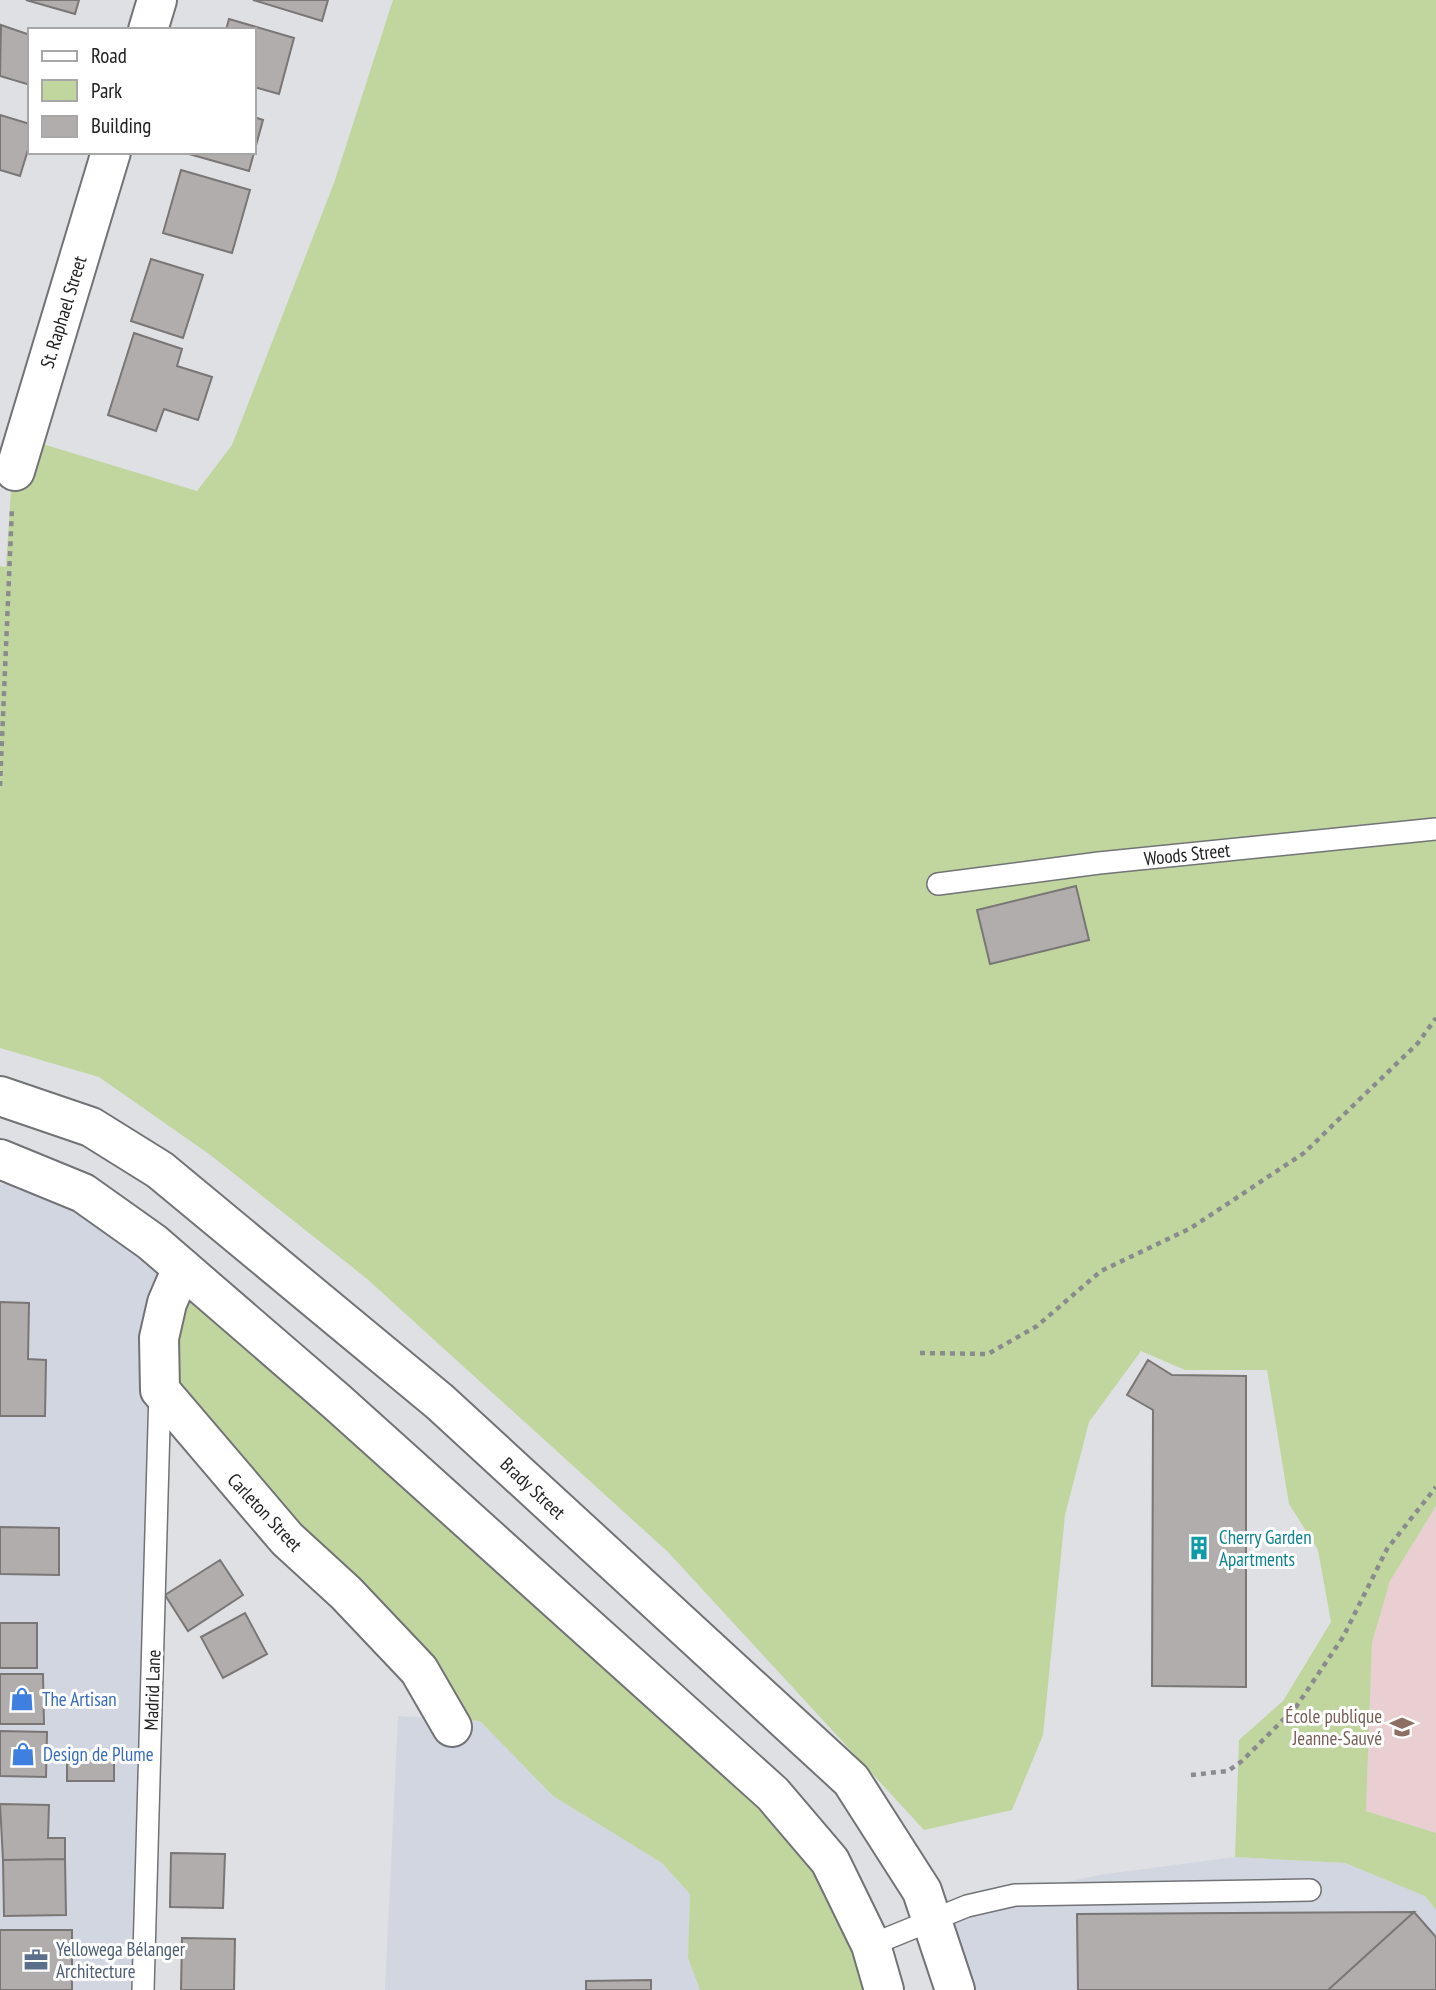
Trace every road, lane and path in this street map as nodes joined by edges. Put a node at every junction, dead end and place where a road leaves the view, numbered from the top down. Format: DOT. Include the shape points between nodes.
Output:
graph roads {
  1 [pos="157,0"];
  2 [pos="149,28"];
  3 [pos="110,154"];
  4 [pos="8,470"];
  5 [pos="9,536"];
  6 [pos="0,786"];
  7 [pos="1436,829"];
  8 [pos="938,884"];
  9 [pos="1436,1018"];
  10 [pos="0,1096"];
  11 [pos="11,1171"];
  12 [pos="182,1268"];
  13 [pos="920,1353"];
  14 [pos="160,1390"];
  15 [pos="1436,1487"];
  16 [pos="452,1727"];
  17 [pos="1191,1776"];
  18 [pos="1310,1890"];
  19 [pos="931,1919"];
  20 [pos="871,1945"];
  21 [pos="143,1990"];
  22 [pos="884,1990"];
  23 [pos="955,1990"];
  1 -- 2 [label="main road"];
  3 -- 4 [label="main road, St. Raphael Street"];
  5 -- 6 [label="path"];
  7 -- 8 [label="lane, Woods Street"];
  9 -- 13 [label="path" via="1418,1043 1304,1153 1191,1228 1101,1271 1037,1326 988,1354"];
  10 -- 19 [label="main road, Brady Street" via="90,1127 160,1170 440,1402 851,1780 922,1891"];
  11 -- 12 [label="main road" via="83,1193"];
  12 -- 14 [label="main road" via="159,1338"];
  12 -- 20 [label="main road" via="773,1794 830,1861"];
  14 -- 16 [label="main road, Carleton Street" via="287,1539 419,1670"];
  14 -- 21 [label="lane, Madrid Lane"];
  15 -- 17 [label="path" via="1387,1549 1343,1637 1296,1707 1228,1771"];
  18 -- 19 [label="lane" via="1015,1895"];
  19 -- 20 [label="lane"];
  19 -- 23 [label="main road, Brady Street"];
  20 -- 22 [label="main road"];
}
